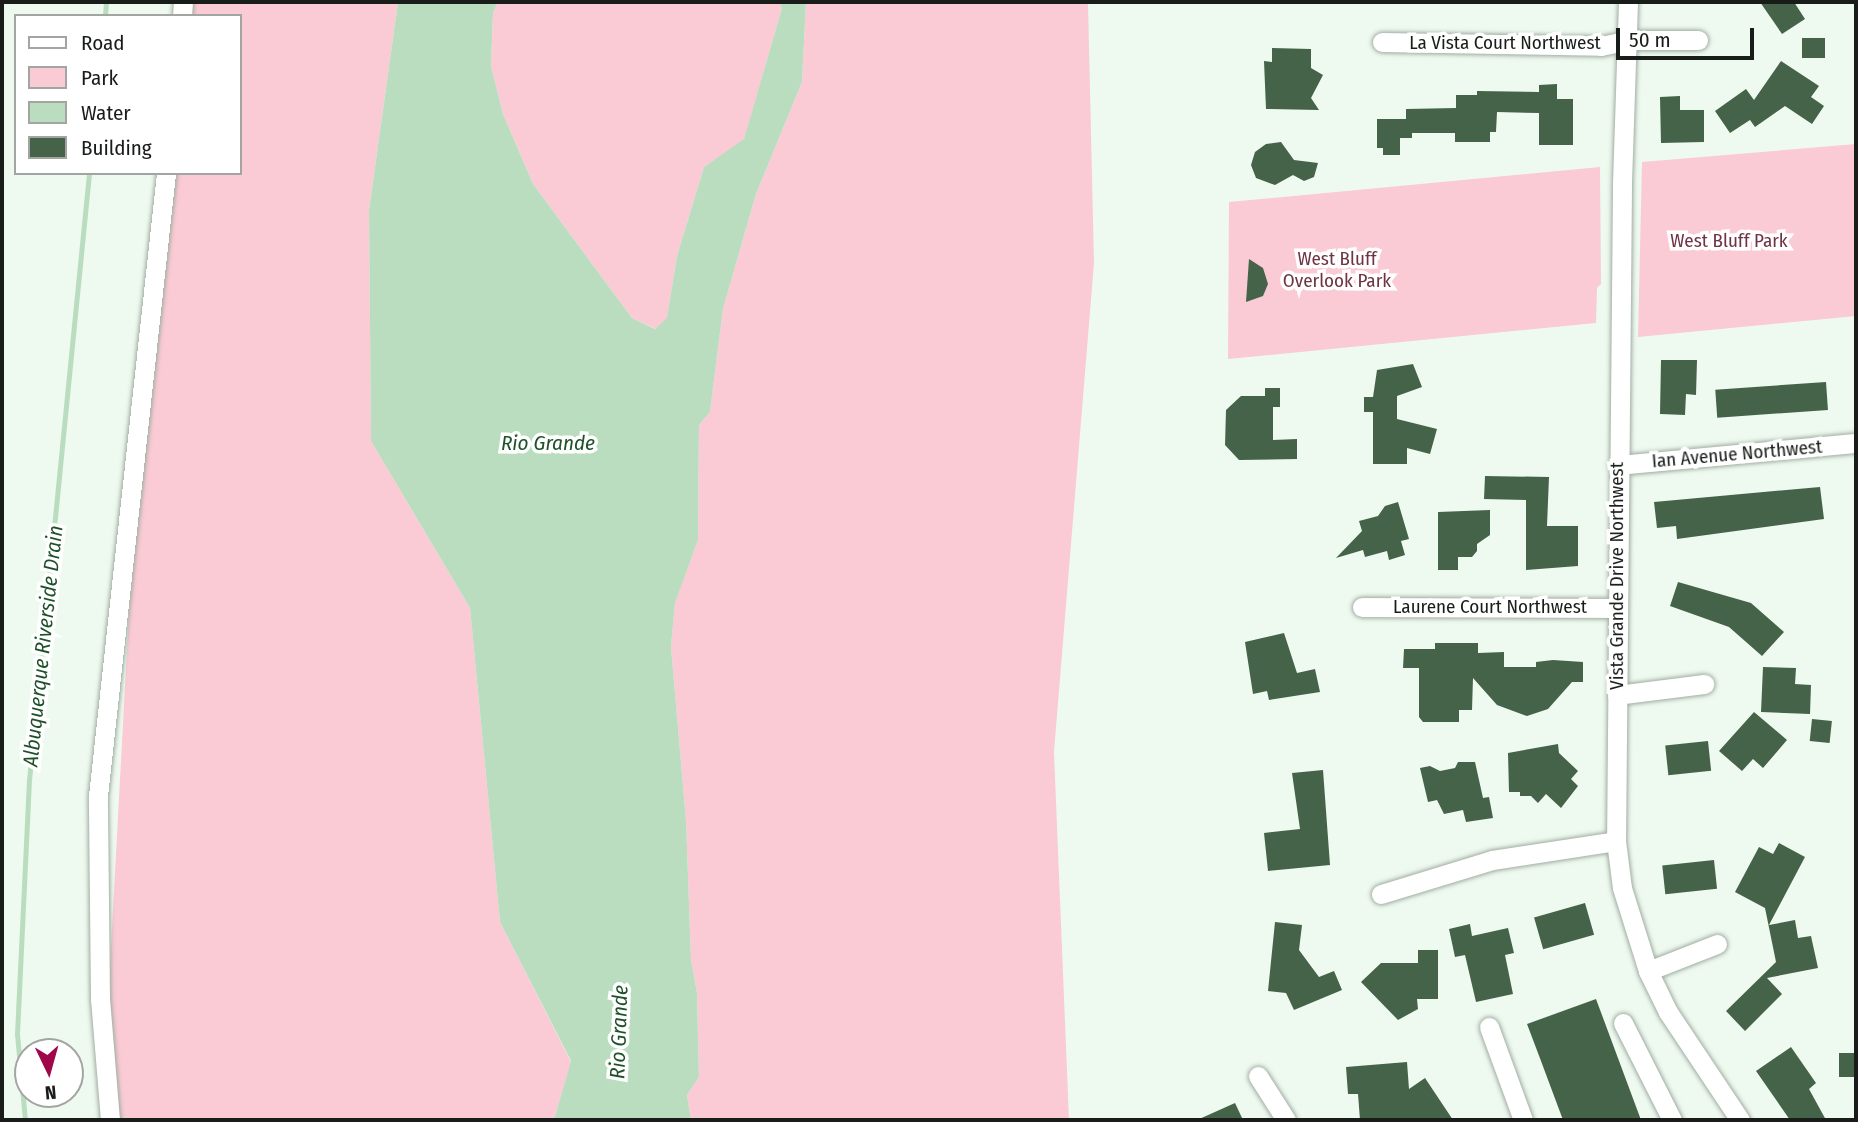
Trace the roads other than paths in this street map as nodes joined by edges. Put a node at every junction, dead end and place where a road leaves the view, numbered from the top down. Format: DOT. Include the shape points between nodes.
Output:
graph roads {
  1 [pos="1628,2"];
  2 [pos="1629,40"];
  3 [pos="1699,40"];
  4 [pos="1382,42"];
  5 [pos="166,175"];
  6 [pos="1856,443"];
  7 [pos="1618,465"];
  8 [pos="1362,607"];
  9 [pos="1617,608"];
  10 [pos="1704,684"];
  11 [pos="1617,695"];
  12 [pos="1616,841"];
  13 [pos="1381,894"];
  14 [pos="1717,944"];
  15 [pos="1648,971"];
  16 [pos="1623,1023"];
  17 [pos="1489,1027"];
  18 [pos="1258,1076"];
  19 [pos="110,1120"];
  20 [pos="1286,1120"];
  21 [pos="1523,1120"];
  22 [pos="1672,1120"];
  23 [pos="1740,1120"];
  1 -- 2 [label="street, Vista Grande Drive Northwest"];
  2 -- 3 [label="street, La Vista Court Northwest"];
  2 -- 4 [label="street, La Vista Court Northwest" via="1601,46"];
  2 -- 7 [label="street, Vista Grande Drive Northwest"];
  5 -- 19 [label="street" via="98,796 100,999"];
  6 -- 7 [label="street, Ian Avenue Northwest"];
  7 -- 9 [label="street, Vista Grande Drive Northwest"];
  8 -- 9 [label="street, Laurene Court Northwest"];
  9 -- 11 [label="street, Vista Grande Drive Northwest"];
  10 -- 11 [label="street"];
  11 -- 12 [label="street, Vista Grande Drive Northwest"];
  12 -- 13 [label="street" via="1492,860"];
  12 -- 15 [label="street, Vista Grande Drive Northwest" via="1625,899"];
  14 -- 15 [label="street"];
  15 -- 23 [label="street, Vista Grande Drive Northwest" via="1668,1012"];
  16 -- 22 [label="street"];
  17 -- 21 [label="street"];
  18 -- 20 [label="street"];
}
